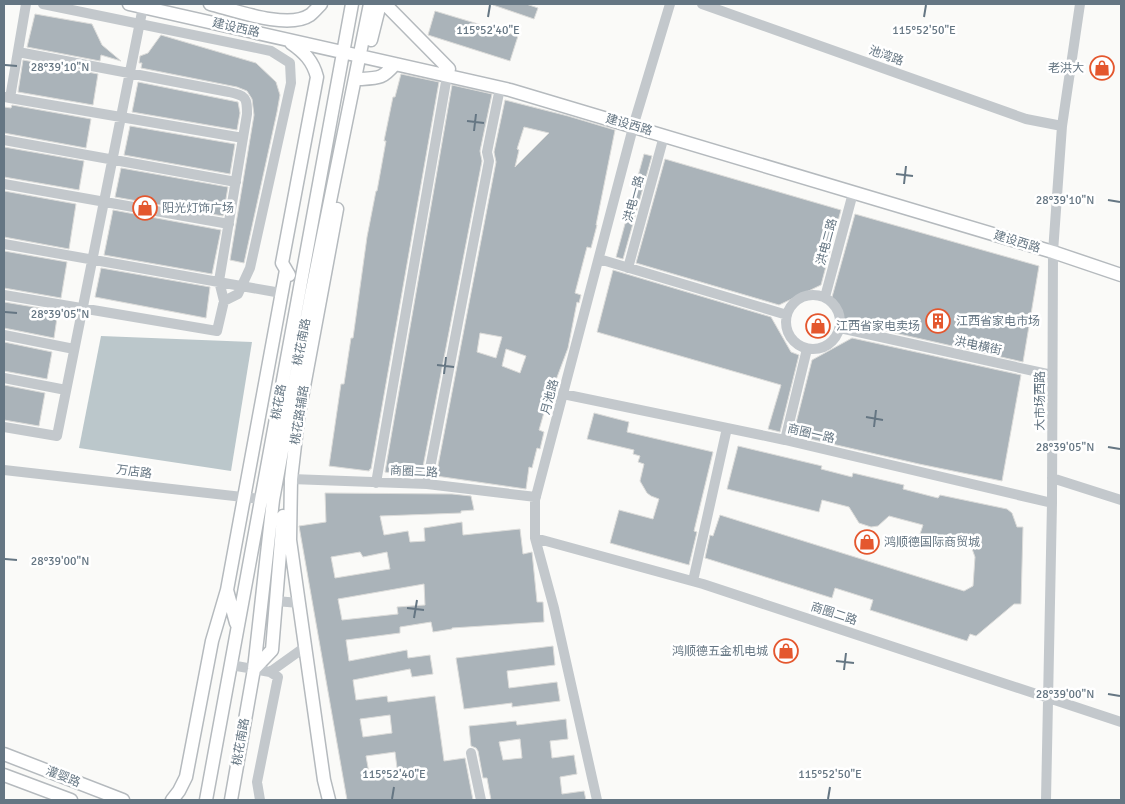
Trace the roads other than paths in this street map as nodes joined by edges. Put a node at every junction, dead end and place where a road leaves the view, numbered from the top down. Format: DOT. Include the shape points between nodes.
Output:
graph roads {
  1 [pos="26,4"];
  2 [pos="43,4"];
  3 [pos="129,4"];
  4 [pos="163,4"];
  5 [pos="210,4"];
  6 [pos="321,4"];
  7 [pos="352,4"];
  8 [pos="370,4"];
  9 [pos="380,4"];
  10 [pos="385,4"];
  11 [pos="670,4"];
  12 [pos="702,4"];
  13 [pos="1080,4"];
  14 [pos="143,7"];
  15 [pos="140,24"];
  16 [pos="285,39"];
  17 [pos="344,49"];
  18 [pos="18,52"];
  19 [pos="363,53"];
  20 [pos="395,64"];
  21 [pos="448,72"];
  22 [pos="130,74"];
  23 [pos="362,79"];
  24 [pos="500,88"];
  25 [pos="7,97"];
  26 [pos="121,117"];
  27 [pos="634,123"];
  28 [pos="1062,126"];
  29 [pos="664,136"];
  30 [pos="243,138"];
  31 [pos="4,140"];
  32 [pos="113,160"];
  33 [pos="236,182"];
  34 [pos="4,184"];
  35 [pos="853,192"];
  36 [pos="104,202"];
  37 [pos="229,224"];
  38 [pos="4,244"];
  39 [pos="1053,248"];
  40 [pos="92,259"];
  41 [pos="599,259"];
  42 [pos="1121,267"];
  43 [pos="628,268"];
  44 [pos="286,270"];
  45 [pos="1121,275"];
  46 [pos="219,281"];
  47 [pos="242,285"];
  48 [pos="281,293"];
  49 [pos="305,294"];
  50 [pos="4,295"];
  51 [pos="825,297"];
  52 [pos="224,301"];
  53 [pos="83,308"];
  54 [pos="787,315"];
  55 [pos="840,328"];
  56 [pos="4,335"];
  57 [pos="74,349"];
  58 [pos="807,349"];
  59 [pos="1052,375"];
  60 [pos="4,378"];
  61 [pos="66,390"];
  62 [pos="563,394"];
  63 [pos="4,427"];
  64 [pos="727,428"];
  65 [pos="785,440"];
  66 [pos="4,470"];
  67 [pos="291,478"];
  68 [pos="1052,478"];
  69 [pos="376,483"];
  70 [pos="427,484"];
  71 [pos="244,497"];
  72 [pos="536,497"];
  73 [pos="261,499"];
  74 [pos="1121,500"];
  75 [pos="1052,502"];
  76 [pos="536,538"];
  77 [pos="693,581"];
  78 [pos="227,590"];
  79 [pos="276,601"];
  80 [pos="299,603"];
  81 [pos="237,629"];
  82 [pos="305,646"];
  83 [pos="230,665"];
  84 [pos="254,669"];
  85 [pos="270,672"];
  86 [pos="1048,698"];
  87 [pos="1121,722"];
  88 [pos="471,752"];
  89 [pos="4,754"];
  90 [pos="4,775"];
  91 [pos="71,800"];
  92 [pos="123,800"];
  93 [pos="172,800"];
  94 [pos="206,800"];
  95 [pos="231,800"];
  96 [pos="260,800"];
  97 [pos="329,800"];
  98 [pos="481,800"];
  99 [pos="598,800"];
  100 [pos="1046,800"];
  1 -- 18 [label="street"];
  2 -- 15 [label="street"];
  3 -- 14 [label="main road, 建设西路"];
  4 -- 17 [label="main road, 建设西路"];
  5 -- 6 [label="main road" via="278,20 296,20 310,15"];
  7 -- 17 [label="main road, 桃花路"];
  8 -- 19 [label="main road, 桃花南路"];
  9 -- 19 [label="main road, 桃花路辅路"];
  10 -- 21 [label="main road"];
  11 -- 27 [label="street, 月池路"];
  12 -- 28 [label="street, 池湾路" via="1026,119"];
  13 -- 28 [label="street, 大市场西路"];
  14 -- 15 [label="street"];
  14 -- 16 [label="main road, 建设西路"];
  15 -- 22 [label="street"];
  15 -- 47 [label="street" via="271,51 290,63 290,83 250,268"];
  16 -- 17 [label="main road, 建设西路"];
  16 -- 44 [label="main road" via="305,53 317,77 282,263"];
  17 -- 19 [label="main road, 建设西路"];
  17 -- 49 [label="main road, 桃花路"];
  18 -- 22 [label="street"];
  18 -- 25 [label="street"];
  19 -- 20 [label="main road, 建设西路"];
  19 -- 21 [label="main road, 建设西路"];
  19 -- 23 [label="main road, 桃花路辅路"];
  19 -- 49 [label="main road, 桃花南路"];
  20 -- 21 [label="main road, 建设西路"];
  20 -- 23 [label="main road" via="386,74"];
  21 -- 24 [label="main road, 建设西路"];
  21 -- 27 [label="main road, 建设西路" via="512,83"];
  21 -- 69 [label="street"];
  22 -- 26 [label="street"];
  22 -- 30 [label="street" via="242,95 247,101"];
  23 -- 67 [label="main road, 桃花路辅路" via="298,419"];
  24 -- 27 [label="main road, 建设西路"];
  24 -- 70 [label="street"];
  25 -- 26 [label="street"];
  26 -- 30 [label="street"];
  26 -- 32 [label="street"];
  27 -- 29 [label="main road, 建设西路"];
  27 -- 39 [label="main road, 建设西路"];
  27 -- 41 [label="street, 月池路"];
  28 -- 39 [label="street, 大市场西路"];
  29 -- 35 [label="main road, 建设西路"];
  29 -- 43 [label="street, 洪电一路"];
  30 -- 33 [label="street"];
  31 -- 32 [label="street"];
  32 -- 33 [label="street"];
  32 -- 36 [label="street"];
  33 -- 37 [label="street"];
  34 -- 36 [label="street"];
  35 -- 39 [label="main road, 建设西路"];
  35 -- 51 [label="street, 洪电二路"];
  36 -- 37 [label="street"];
  36 -- 40 [label="street"];
  37 -- 46 [label="street"];
  38 -- 40 [label="street"];
  39 -- 42 [label="main road, 建设西路"];
  39 -- 45 [label="main road, 建设西路"];
  39 -- 59 [label="street, 大市场西路"];
  40 -- 46 [label="street"];
  40 -- 53 [label="street"];
  41 -- 43 [label="street"];
  41 -- 62 [label="street, 月池路"];
  43 -- 54 [label="street"];
  44 -- 48 [label="main road"];
  44 -- 49 [label="main road"];
  46 -- 47 [label="street"];
  46 -- 52 [label="street"];
  47 -- 48 [label="street"];
  47 -- 52 [label="street" via="238,294"];
  48 -- 71 [label="main road"];
  49 -- 73 [label="main road, 桃花路"];
  49 -- 79 [label="main road"];
  49 -- 84 [label="main road, 桃花南路" via="273,500"];
  50 -- 53 [label="street"];
  51 -- 54 [label="street" via="806,296 798,300"];
  51 -- 55 [label="street" via="838,310"];
  52 -- 53 [label="street" via="217,331"];
  53 -- 57 [label="street"];
  54 -- 58 [label="street" via="786,324 792,340"];
  55 -- 58 [label="street" via="832,343 816,350"];
  55 -- 59 [label="street, 洪电横街"];
  56 -- 57 [label="street"];
  57 -- 61 [label="street"];
  58 -- 65 [label="street"];
  59 -- 68 [label="street, 大市场西路"];
  60 -- 61 [label="street"];
  61 -- 63 [label="street" via="57,436"];
  62 -- 64 [label="street, 商圈一路"];
  62 -- 72 [label="street, 月池路"];
  64 -- 65 [label="street, 商圈一路"];
  64 -- 77 [label="street"];
  65 -- 75 [label="street, 商圈一路"];
  66 -- 71 [label="street, 万店路"];
  67 -- 69 [label="street, 商圈二路"];
  67 -- 80 [label="main road, 桃花路辅路" via="290,540"];
  68 -- 74 [label="street"];
  68 -- 75 [label="street, 大市场西路"];
  69 -- 70 [label="street, 商圈二路"];
  70 -- 72 [label="street, 商圈二路"];
  71 -- 73 [label="street, 万店路"];
  71 -- 78 [label="main road"];
  72 -- 76 [label="street, 月池路"];
  73 -- 81 [label="main road, 桃花路"];
  75 -- 86 [label="street, 大市场西路"];
  76 -- 77 [label="street, 商圈二路"];
  76 -- 99 [label="street, 月池路"];
  77 -- 86 [label="street, 商圈二路"];
  78 -- 81 [label="main road"];
  78 -- 93 [label="main road" via="212,640 186,777"];
  79 -- 80 [label="street"];
  79 -- 84 [label="main road" via="272,650"];
  80 -- 82 [label="main road, 桃花路辅路"];
  81 -- 83 [label="main road, 桃花路"];
  82 -- 85 [label="street"];
  82 -- 97 [label="main road, 桃花路辅路"];
  83 -- 84 [label="street"];
  83 -- 94 [label="main road, 桃花路"];
  84 -- 85 [label="street"];
  84 -- 95 [label="main road, 桃花南路"];
  85 -- 96 [label="street" via="278,677 257,782"];
  86 -- 87 [label="street, 商圈二路"];
  86 -- 100 [label="street, 大市场西路"];
  88 -- 98 [label="street"];
  89 -- 92 [label="main road, 灌婴路"];
  90 -- 91 [label="main road, 灌婴路"];
}
